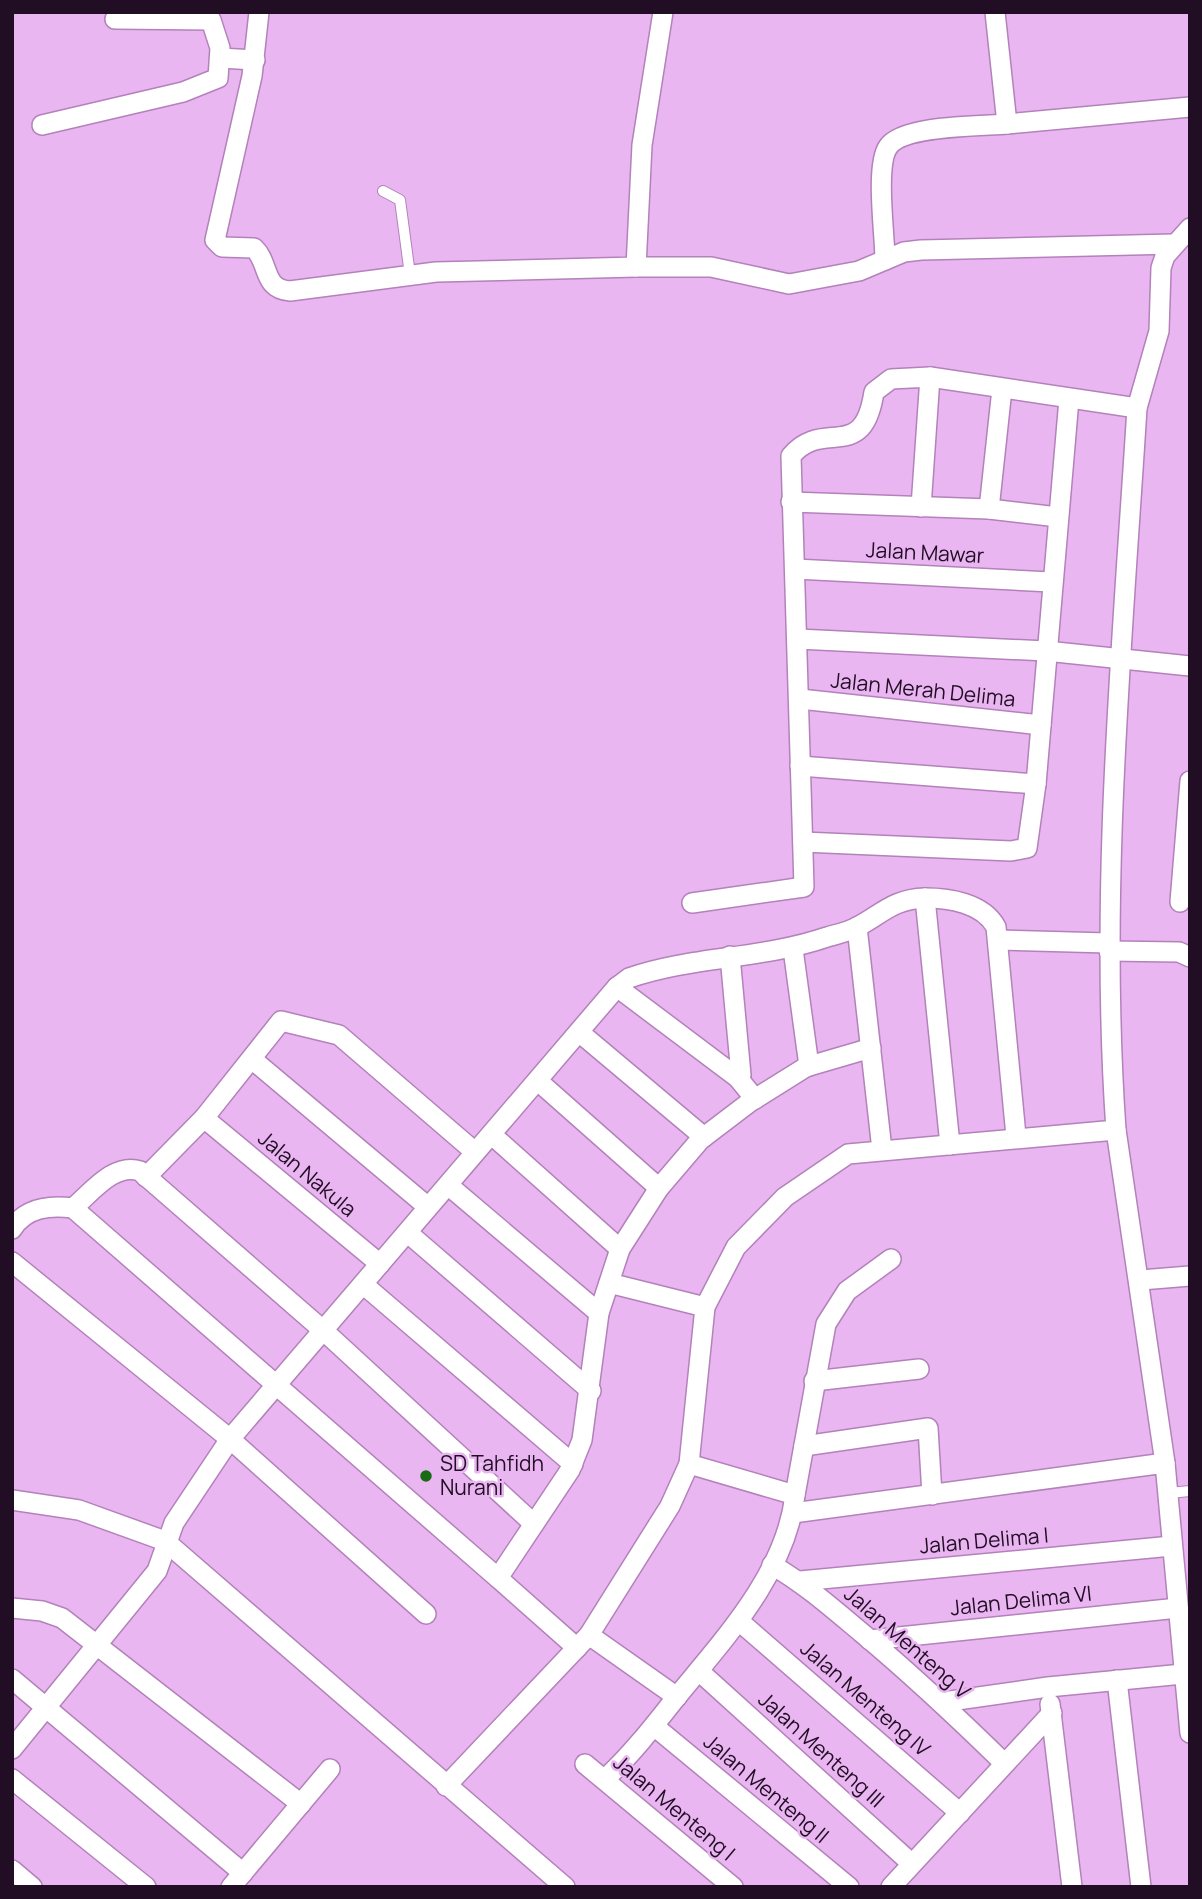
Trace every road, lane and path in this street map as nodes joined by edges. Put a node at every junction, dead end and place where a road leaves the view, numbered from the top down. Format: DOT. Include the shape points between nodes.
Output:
graph roads {
  1 [pos="259,12"];
  2 [pos="663,12"];
  3 [pos="995,12"];
  4 [pos="115,19"];
  5 [pos="220,58"];
  6 [pos="255,60"];
  7 [pos="1190,107"];
  8 [pos="1007,124"];
  9 [pos="42,125"];
  10 [pos="383,191"];
  11 [pos="1190,228"];
  12 [pos="1174,244"];
  13 [pos="885,260"];
  14 [pos="636,267"];
  15 [pos="410,275"];
  16 [pos="930,377"];
  17 [pos="1002,389"];
  18 [pos="1069,399"];
  19 [pos="1137,408"];
  20 [pos="791,502"];
  21 [pos="921,507"];
  22 [pos="989,509"];
  23 [pos="1058,517"];
  24 [pos="795,569"];
  25 [pos="1051,582"];
  26 [pos="798,639"];
  27 [pos="1046,651"];
  28 [pos="1121,658"];
  29 [pos="1190,666"];
  30 [pos="800,699"];
  31 [pos="1041,726"];
  32 [pos="800,766"];
  33 [pos="1190,781"];
  34 [pos="1036,784"];
  35 [pos="803,842"];
  36 [pos="925,898"];
  37 [pos="1180,902"];
  38 [pos="692,903"];
  39 [pos="857,927"];
  40 [pos="998,940"];
  41 [pos="1108,943"];
  42 [pos="793,949"];
  43 [pos="730,956"];
  44 [pos="1190,957"];
  45 [pos="617,987"];
  46 [pos="579,1032"];
  47 [pos="871,1048"];
  48 [pos="253,1060"];
  49 [pos="809,1066"];
  50 [pos="738,1077"];
  51 [pos="538,1081"];
  52 [pos="755,1099"];
  53 [pos="204,1118"];
  54 [pos="1116,1130"];
  55 [pos="492,1135"];
  56 [pos="1016,1136"];
  57 [pos="704,1137"];
  58 [pos="950,1145"];
  59 [pos="881,1150"];
  60 [pos="475,1152"];
  61 [pos="146,1177"];
  62 [pos="448,1185"];
  63 [pos="659,1188"];
  64 [pos="428,1207"];
  65 [pos="73,1208"];
  66 [pos="12,1229"];
  67 [pos="408,1233"];
  68 [pos="620,1249"];
  69 [pos="891,1259"];
  70 [pos="12,1262"];
  71 [pos="380,1264"];
  72 [pos="1190,1276"];
  73 [pos="1141,1280"];
  74 [pos="609,1283"];
  75 [pos="364,1285"];
  76 [pos="705,1307"];
  77 [pos="599,1313"];
  78 [pos="325,1332"];
  79 [pos="919,1369"];
  80 [pos="814,1381"];
  81 [pos="276,1387"];
  82 [pos="591,1391"];
  83 [pos="230,1439"];
  84 [pos="804,1446"];
  85 [pos="1165,1463"];
  86 [pos="573,1464"];
  87 [pos="689,1464"];
  88 [pos="1190,1491"];
  89 [pos="1168,1493"];
  90 [pos="932,1495"];
  91 [pos="12,1500"];
  92 [pos="794,1504"];
  93 [pos="534,1524"];
  94 [pos="165,1541"];
  95 [pos="1172,1546"];
  96 [pos="772,1565"];
  97 [pos="498,1578"];
  98 [pos="800,1581"];
  99 [pos="12,1608"];
  100 [pos="1178,1608"];
  101 [pos="426,1614"];
  102 [pos="739,1621"];
  103 [pos="870,1640"];
  104 [pos="583,1641"];
  105 [pos="96,1642"];
  106 [pos="701,1672"];
  107 [pos="1183,1674"];
  108 [pos="12,1679"];
  109 [pos="1117,1680"];
  110 [pos="1048,1687"];
  111 [pos="677,1697"];
  112 [pos="943,1702"];
  113 [pos="45,1707"];
  114 [pos="1052,1713"];
  115 [pos="654,1726"];
  116 [pos="1190,1733"];
  117 [pos="12,1749"];
  118 [pos="1004,1763"];
  119 [pos="585,1764"];
  120 [pos="330,1769"];
  121 [pos="12,1779"];
  122 [pos="605,1779"];
  123 [pos="446,1786"];
  124 [pos="301,1804"];
  125 [pos="960,1813"];
  126 [pos="911,1863"];
  127 [pos="12,1870"];
  128 [pos="237,1880"];
  129 [pos="33,1887"];
  130 [pos="146,1887"];
  131 [pos="565,1887"];
  132 [pos="733,1887"];
  133 [pos="849,1887"];
  134 [pos="891,1887"];
  135 [pos="1072,1887"];
  136 [pos="1141,1887"];
  1 -- 6 [label="street"];
  2 -- 14 [label="street" via="642,145"];
  3 -- 8 [label="street"];
  4 -- 5 [label="street" via="211,20"];
  5 -- 6 [label="street"];
  5 -- 9 [label="street" via="218,78 211,83"];
  6 -- 15 [label="street" via="215,235 217,245 254,248 270,282 282,290"];
  7 -- 8 [label="street"];
  8 -- 13 [label="street" via="904,134 888,147 883,168"];
  10 -- 15 [label="lane" via="401,203"];
  11 -- 12 [label="street"];
  12 -- 13 [label="street" via="921,250"];
  12 -- 19 [label="street" via="1161,268 1159,331"];
  13 -- 14 [label="street" via="859,271 789,284 711,267"];
  14 -- 15 [label="street"];
  16 -- 17 [label="street"];
  16 -- 20 [label="street" via="891,379 874,393 870,418 859,432 800,445 791,456"];
  16 -- 21 [label="street"];
  17 -- 18 [label="street"];
  17 -- 22 [label="street"];
  18 -- 19 [label="street"];
  18 -- 23 [label="street"];
  19 -- 28 [label="street"];
  20 -- 21 [label="street"];
  20 -- 24 [label="street"];
  21 -- 22 [label="street"];
  22 -- 23 [label="street"];
  23 -- 25 [label="street"];
  24 -- 25 [label="street, Jalan Mawar"];
  24 -- 26 [label="street"];
  25 -- 27 [label="street"];
  26 -- 27 [label="street"];
  26 -- 30 [label="street"];
  27 -- 28 [label="street"];
  27 -- 31 [label="street"];
  28 -- 29 [label="street"];
  28 -- 41 [label="street"];
  30 -- 31 [label="street, Jalan Merah Delima"];
  30 -- 32 [label="street"];
  31 -- 34 [label="street"];
  32 -- 34 [label="street"];
  32 -- 35 [label="street"];
  33 -- 37 [label="street"];
  34 -- 35 [label="street" via="1027,848 1017,851"];
  35 -- 38 [label="street" via="801,889"];
  36 -- 39 [label="street" via="884,909"];
  36 -- 40 [label="street" via="951,900 987,914"];
  36 -- 58 [label="street"];
  39 -- 42 [label="street"];
  39 -- 47 [label="street"];
  40 -- 41 [label="street"];
  40 -- 56 [label="street"];
  41 -- 44 [label="street"];
  41 -- 54 [label="street"];
  42 -- 43 [label="street"];
  42 -- 49 [label="street"];
  43 -- 45 [label="street" via="645,973"];
  43 -- 50 [label="street"];
  45 -- 46 [label="street"];
  45 -- 50 [label="street"];
  46 -- 51 [label="street"];
  46 -- 57 [label="street"];
  47 -- 49 [label="street"];
  47 -- 59 [label="street"];
  48 -- 53 [label="street"];
  48 -- 60 [label="street" via="281,1021 339,1035"];
  48 -- 64 [label="street"];
  49 -- 52 [label="street"];
  50 -- 52 [label="street"];
  51 -- 55 [label="street"];
  51 -- 63 [label="street"];
  52 -- 57 [label="street"];
  53 -- 61 [label="street"];
  53 -- 71 [label="street, Jalan Nakula"];
  54 -- 56 [label="street"];
  54 -- 73 [label="street"];
  55 -- 60 [label="street"];
  55 -- 68 [label="street"];
  56 -- 58 [label="street"];
  57 -- 63 [label="street"];
  58 -- 59 [label="street"];
  59 -- 76 [label="street" via="848,1154 785,1196 736,1247"];
  60 -- 62 [label="street"];
  61 -- 65 [label="street" via="131,1168 115,1172"];
  61 -- 78 [label="street"];
  62 -- 64 [label="street"];
  62 -- 77 [label="street"];
  63 -- 68 [label="street"];
  64 -- 67 [label="street"];
  65 -- 66 [label="street" via="33,1211"];
  65 -- 81 [label="street"];
  67 -- 71 [label="street"];
  67 -- 82 [label="street"];
  68 -- 74 [label="street"];
  69 -- 80 [label="street" via="847,1291 832,1311"];
  70 -- 83 [label="street"];
  71 -- 75 [label="street"];
  72 -- 73 [label="street"];
  73 -- 85 [label="street"];
  74 -- 76 [label="street"];
  74 -- 77 [label="street"];
  75 -- 78 [label="street"];
  75 -- 86 [label="street"];
  76 -- 87 [label="street"];
  77 -- 82 [label="street"];
  78 -- 81 [label="street"];
  78 -- 93 [label="street"];
  79 -- 80 [label="street"];
  80 -- 84 [label="street"];
  81 -- 83 [label="street"];
  81 -- 97 [label="street"];
  82 -- 86 [label="street"];
  83 -- 94 [label="street"];
  83 -- 101 [label="street"];
  84 -- 90 [label="street" via="928,1428"];
  84 -- 92 [label="street"];
  85 -- 89 [label="street"];
  85 -- 90 [label="street"];
  86 -- 93 [label="street"];
  87 -- 92 [label="street"];
  87 -- 104 [label="street" via="670,1506"];
  88 -- 89 [label="lane"];
  89 -- 95 [label="street"];
  90 -- 92 [label="street"];
  91 -- 94 [label="street" via="79,1510"];
  92 -- 96 [label="street"];
  93 -- 97 [label="street"];
  94 -- 105 [label="street" via="157,1571"];
  94 -- 123 [label="street"];
  95 -- 98 [label="street, Jalan Delima I"];
  95 -- 100 [label="street"];
  96 -- 98 [label="street, Jalan Menteng V"];
  96 -- 102 [label="street"];
  97 -- 104 [label="street"];
  98 -- 103 [label="street, Jalan Menteng V"];
  99 -- 105 [label="street" via="62,1618"];
  100 -- 103 [label="street, Jalan Delima VI"];
  100 -- 107 [label="street"];
  102 -- 106 [label="street"];
  102 -- 125 [label="street, Jalan Menteng IV"];
  103 -- 112 [label="street, Jalan Menteng V"];
  104 -- 111 [label="street"];
  104 -- 123 [label="street"];
  105 -- 113 [label="street"];
  105 -- 124 [label="street"];
  106 -- 111 [label="street"];
  106 -- 126 [label="street, Jalan Menteng III"];
  107 -- 109 [label="street"];
  107 -- 116 [label="street"];
  108 -- 113 [label="street"];
  109 -- 110 [label="street"];
  109 -- 136 [label="street"];
  110 -- 112 [label="street"];
  110 -- 114 [label="street"];
  111 -- 115 [label="street"];
  112 -- 118 [label="street, Jalan Menteng V"];
  113 -- 117 [label="street"];
  113 -- 128 [label="street"];
  114 -- 118 [label="street"];
  114 -- 135 [label="street"];
  115 -- 122 [label="street"];
  115 -- 133 [label="street, Jalan Menteng II"];
  118 -- 125 [label="street"];
  119 -- 122 [label="street, Jalan Menteng I"];
  120 -- 124 [label="street"];
  121 -- 130 [label="street"];
  122 -- 132 [label="street, Jalan Menteng I"];
  123 -- 131 [label="street"];
  124 -- 128 [label="street"];
  125 -- 126 [label="street"];
  126 -- 134 [label="street"];
  127 -- 129 [label="street"];
}
